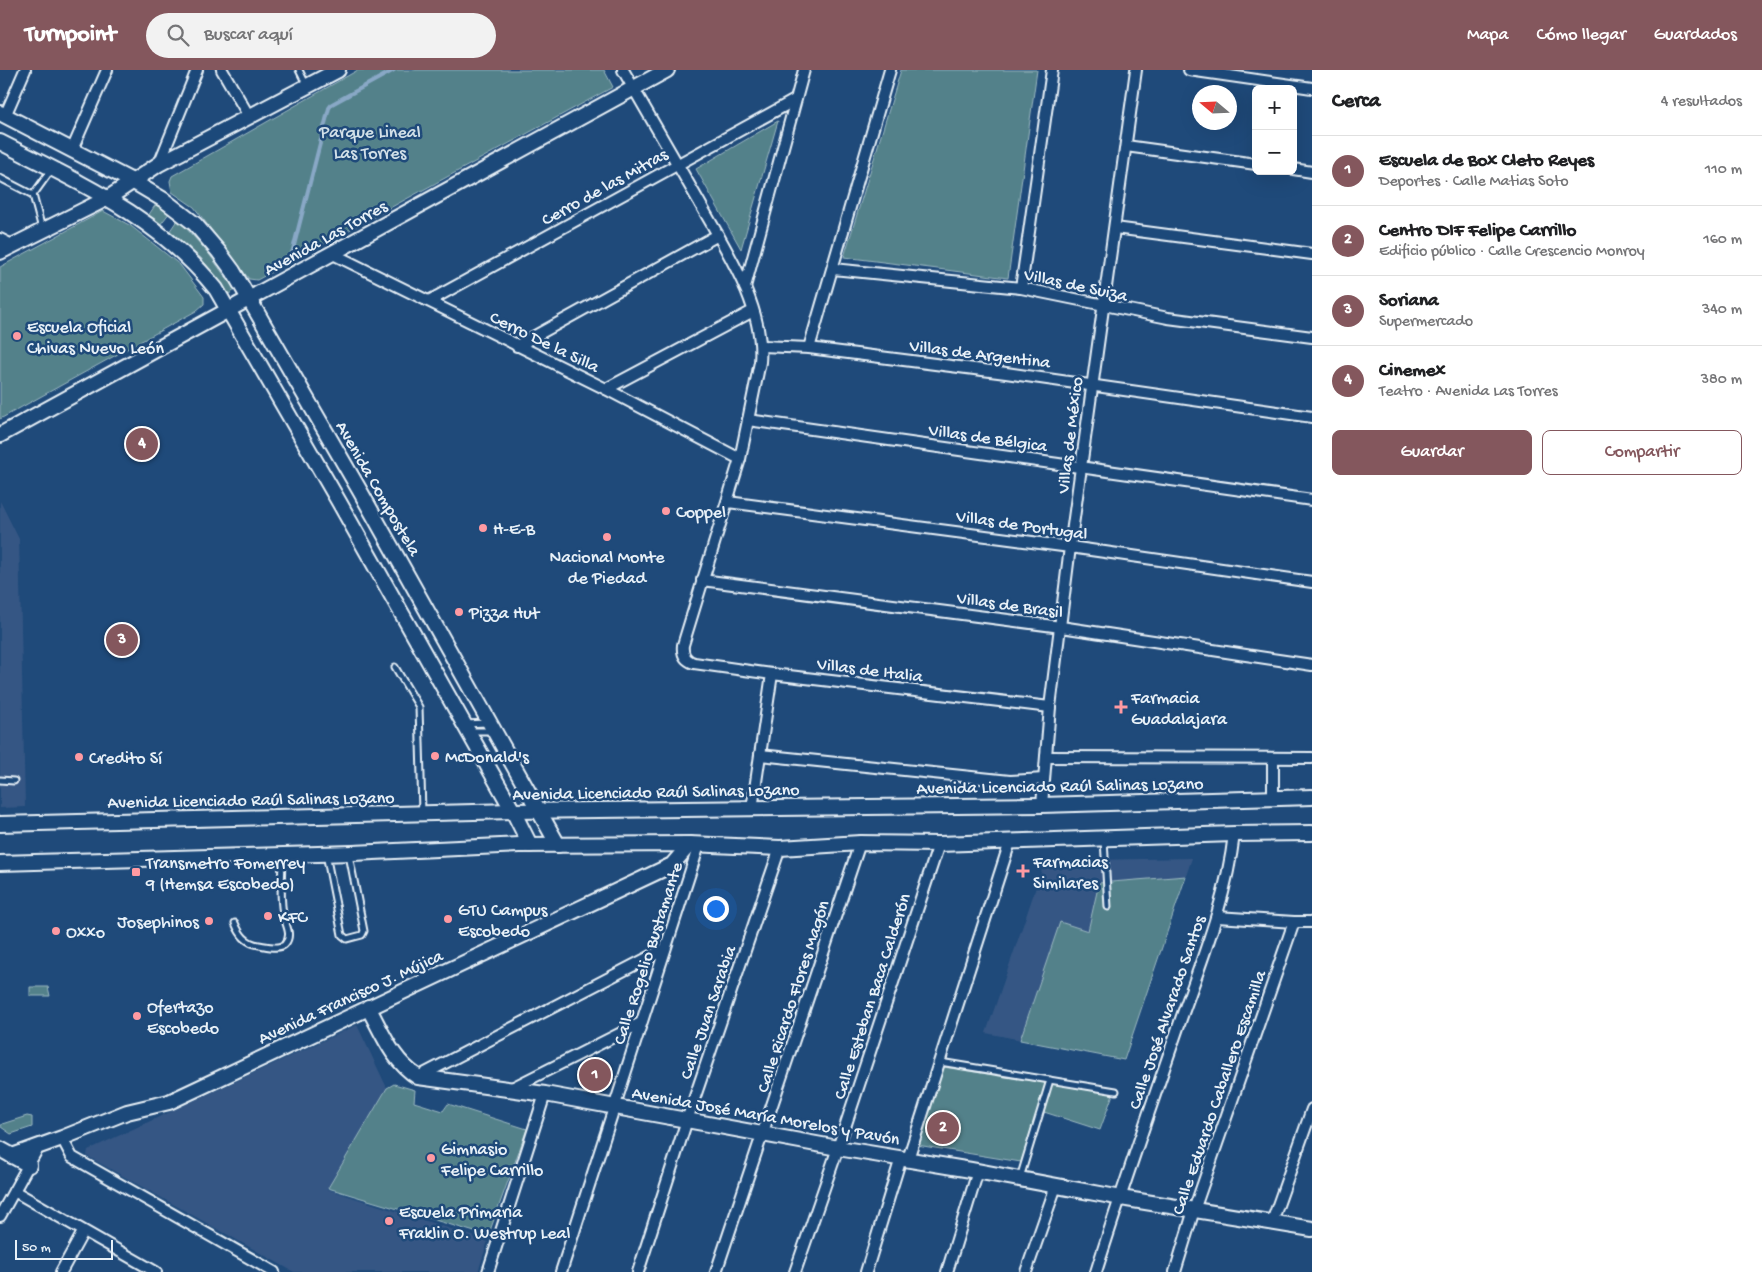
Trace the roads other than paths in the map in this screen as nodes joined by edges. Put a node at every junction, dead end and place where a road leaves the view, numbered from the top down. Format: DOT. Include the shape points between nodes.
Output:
graph roads {
  1 [pos="24,70"];
  2 [pos="107,70"];
  3 [pos="197,70"];
  4 [pos="222,70"];
  5 [pos="299,70"];
  6 [pos="338,70"];
  7 [pos="623,70"];
  8 [pos="667,70"];
  9 [pos="804,70"];
  10 [pos="890,70"];
  11 [pos="1052,70"];
  12 [pos="1136,70"];
  13 [pos="1189,70"];
  14 [pos="308,86"];
  15 [pos="634,88"];
  16 [pos="1312,88"];
  17 [pos="795,100"];
  18 [pos="3,115"];
  19 [pos="250,118"];
  20 [pos="0,142"];
  21 [pos="1126,146"];
  22 [pos="72,150"];
  23 [pos="1252,163"];
  24 [pos="159,164"];
  25 [pos="677,164"];
  26 [pos="52,169"];
  27 [pos="1297,170"];
  28 [pos="1312,172"];
  29 [pos="0,178"];
  30 [pos="132,181"];
  31 [pos="33,195"];
  32 [pos="108,198"];
  33 [pos="1115,228"];
  34 [pos="42,230"];
  35 [pos="718,235"];
  36 [pos="4,246"];
  37 [pos="333,254"];
  38 [pos="1312,254"];
  39 [pos="833,269"];
  40 [pos="745,287"];
  41 [pos="1021,288"];
  42 [pos="249,300"];
  43 [pos="429,301"];
  44 [pos="1103,306"];
  45 [pos="229,311"];
  46 [pos="753,311"];
  47 [pos="1312,337"];
  48 [pos="517,346"];
  49 [pos="762,346"];
  50 [pos="809,348"];
  51 [pos="1092,386"];
  52 [pos="606,389"];
  53 [pos="1312,417"];
  54 [pos="748,420"];
  55 [pos="0,435"];
  56 [pos="740,459"];
  57 [pos="1082,467"];
  58 [pos="360,491"];
  59 [pos="1312,500"];
  60 [pos="339,502"];
  61 [pos="728,502"];
  62 [pos="1070,547"];
  63 [pos="702,580"];
  64 [pos="1312,582"];
  65 [pos="428,615"];
  66 [pos="1061,626"];
  67 [pos="409,627"];
  68 [pos="1312,665"];
  69 [pos="395,667"];
  70 [pos="772,674"];
  71 [pos="1050,707"];
  72 [pos="492,727"];
  73 [pos="466,728"];
  74 [pos="760,755"];
  75 [pos="1046,757"];
  76 [pos="1273,758"];
  77 [pos="1312,758"];
  78 [pos="1044,779"];
  79 [pos="0,780"];
  80 [pos="14,781"];
  81 [pos="1312,797"];
  82 [pos="1273,798"];
  83 [pos="1042,805"];
  84 [pos="752,809"];
  85 [pos="514,811"];
  86 [pos="540,812"];
  87 [pos="422,813"];
  88 [pos="0,824"];
  89 [pos="1234,834"];
  90 [pos="1312,834"];
  91 [pos="1104,839"];
  92 [pos="1010,842"];
  93 [pos="860,843"];
  94 [pos="558,844"];
  95 [pos="694,844"];
  96 [pos="939,844"];
  97 [pos="530,845"];
  98 [pos="780,848"];
  99 [pos="349,853"];
  100 [pos="326,854"];
  101 [pos="282,856"];
  102 [pos="0,863"];
  103 [pos="1108,907"];
  104 [pos="1217,917"];
  105 [pos="1294,922"];
  106 [pos="1312,922"];
  107 [pos="235,923"];
  108 [pos="665,949"];
  109 [pos="368,1007"];
  110 [pos="641,1023"];
  111 [pos="940,1062"];
  112 [pos="418,1077"];
  113 [pos="1050,1080"];
  114 [pos="510,1089"];
  115 [pos="1116,1091"];
  116 [pos="545,1094"];
  117 [pos="614,1108"];
  118 [pos="1312,1108"];
  119 [pos="687,1120"];
  120 [pos="763,1135"];
  121 [pos="62,1138"];
  122 [pos="39,1146"];
  123 [pos="838,1148"];
  124 [pos="0,1149"];
  125 [pos="12,1156"];
  126 [pos="905,1159"];
  127 [pos="29,1165"];
  128 [pos="978,1171"];
  129 [pos="1019,1178"];
  130 [pos="1056,1186"];
  131 [pos="14,1191"];
  132 [pos="1119,1198"];
  133 [pos="1194,1210"];
  134 [pos="0,1216"];
  135 [pos="1272,1222"];
  136 [pos="1312,1229"];
  137 [pos="83,1232"];
  138 [pos="61,1272"];
  139 [pos="156,1272"];
  140 [pos="274,1272"];
  141 [pos="488,1272"];
  142 [pos="561,1272"];
  143 [pos="638,1272"];
  144 [pos="716,1272"];
  145 [pos="795,1272"];
  146 [pos="866,1272"];
  147 [pos="947,1272"];
  148 [pos="1026,1272"];
  149 [pos="1096,1272"];
  150 [pos="1175,1272"];
  1 -- 18 [label="street"];
  2 -- 22 [label="street"];
  3 -- 24 [label="street"];
  4 -- 19 [label="street"];
  5 -- 14 [label="lane"];
  6 -- 14 [label="street"];
  7 -- 15 [label="street"];
  8 -- 15 [label="street, Avenida Las Torres"];
  9 -- 17 [label="street"];
  10 -- 39 [label="street"];
  11 -- 41 [label="street"];
  12 -- 21 [label="street, Villas de México"];
  13 -- 16 [label="street"];
  14 -- 19 [label="street"];
  15 -- 25 [label="street"];
  15 -- 37 [label="street, Avenida Las Torres"];
  17 -- 25 [label="street, Cerro de las Mitras"];
  17 -- 40 [label="street"];
  18 -- 22 [label="street, Avenida Compostela"];
  19 -- 24 [label="street"];
  20 -- 26 [label="street"];
  21 -- 23 [label="street"];
  21 -- 33 [label="street, Villas de México"];
  22 -- 30 [label="street, Avenida Compostela"];
  24 -- 30 [label="street"];
  25 -- 35 [label="street"];
  25 -- 43 [label="street, Cerro de las Mitras"];
  26 -- 31 [label="lane"];
  26 -- 32 [label="street"];
  27 -- 28 [label="street"];
  29 -- 31 [label="lane"];
  30 -- 32 [label="street"];
  30 -- 42 [label="street, Avenida Compostela" via="195,224 226,261"];
  31 -- 34 [label="lane"];
  32 -- 34 [label="street"];
  32 -- 45 [label="street" via="178,248 216,289"];
  33 -- 38 [label="street"];
  33 -- 44 [label="street, Villas de México"];
  34 -- 36 [label="street"];
  35 -- 40 [label="street"];
  35 -- 48 [label="street"];
  37 -- 42 [label="street, Avenida Las Torres"];
  37 -- 43 [label="street, Cerro De la Silla"];
  39 -- 41 [label="street, Villas de Suiza"];
  39 -- 50 [label="street"];
  40 -- 46 [label="street"];
  41 -- 44 [label="street, Villas de Suiza"];
  42 -- 45 [label="street, Avenida Las Torres"];
  42 -- 58 [label="street, Avenida Compostela"];
  43 -- 48 [label="street, Cerro De la Silla"];
  44 -- 47 [label="street, Villas de Suiza"];
  44 -- 51 [label="street, Villas de México"];
  45 -- 55 [label="street, Avenida Las Torres"];
  45 -- 60 [label="street"];
  46 -- 49 [label="street"];
  46 -- 52 [label="street"];
  48 -- 52 [label="street, Cerro De la Silla"];
  49 -- 50 [label="street, Villas de Argentina"];
  49 -- 54 [label="street"];
  50 -- 51 [label="street, Villas de Argentina"];
  51 -- 53 [label="street, Villas de Argentina"];
  51 -- 57 [label="street, Villas de México"];
  52 -- 56 [label="street, Cerro De la Silla"];
  54 -- 56 [label="street"];
  54 -- 57 [label="street, Villas de Bélgica"];
  56 -- 61 [label="street"];
  57 -- 59 [label="street, Villas de Bélgica"];
  57 -- 62 [label="street, Villas de México"];
  58 -- 60 [label="street"];
  58 -- 65 [label="street, Avenida Compostela"];
  60 -- 67 [label="street"];
  61 -- 62 [label="street, Villas de Portugal"];
  61 -- 63 [label="street"];
  62 -- 64 [label="street, Villas de Portugal"];
  62 -- 66 [label="street, Villas de México"];
  63 -- 66 [label="street, Villas de Brasil"];
  63 -- 70 [label="street, Villas de Italia" via="683,645 686,659 694,663"];
  65 -- 67 [label="street"];
  65 -- 72 [label="street, Avenida Compostela"];
  66 -- 68 [label="street, Villas de Brasil"];
  66 -- 71 [label="street, Villas de México"];
  67 -- 73 [label="street"];
  69 -- 87 [label="lane" via="419,707"];
  70 -- 71 [label="street, Villas de Italia"];
  70 -- 74 [label="street"];
  71 -- 75 [label="street, Villas de México"];
  72 -- 73 [label="lane"];
  72 -- 73 [label="lane"];
  72 -- 86 [label="street, Avenida Compostela"];
  73 -- 85 [label="street"];
  74 -- 78 [label="street" via="1010,781"];
  74 -- 84 [label="street"];
  75 -- 76 [label="street"];
  75 -- 78 [label="street, Villas de México"];
  76 -- 77 [label="street"];
  76 -- 82 [label="street"];
  78 -- 83 [label="street, Villas de México"];
  79 -- 80 [label="lane"];
  81 -- 82 [label="street, Avenida Licenciado Raúl Salinas Lozano"];
  82 -- 83 [label="street, Avenida Licenciado Raúl Salinas Lozano"];
  83 -- 84 [label="street, Avenida Licenciado Raúl Salinas Lozano"];
  84 -- 86 [label="street, Avenida Licenciado Raúl Salinas Lozano"];
  85 -- 86 [label="street, Avenida Licenciado Raúl Salinas Lozano"];
  85 -- 87 [label="street, Avenida Licenciado Raúl Salinas Lozano"];
  85 -- 97 [label="street"];
  86 -- 94 [label="street, Avenida Compostela"];
  87 -- 88 [label="street, Avenida Licenciado Raúl Salinas Lozano"];
  89 -- 90 [label="street"];
  89 -- 91 [label="street"];
  89 -- 104 [label="street, Calle José Alvarado Santos" via="1231,863"];
  91 -- 92 [label="street"];
  91 -- 103 [label="lane"];
  92 -- 96 [label="street"];
  92 -- 111 [label="street"];
  93 -- 96 [label="street"];
  93 -- 98 [label="street"];
  93 -- 120 [label="street, Calle Ricardo Flores Magón"];
  94 -- 95 [label="street"];
  94 -- 97 [label="street"];
  95 -- 98 [label="street"];
  95 -- 108 [label="street, Calle Rogelio Bustamante"];
  95 -- 109 [label="street, Avenida Francisco J. Mújica" via="672,865"];
  96 -- 123 [label="street, Calle Esteban Baca Calderón"];
  97 -- 99 [label="street"];
  98 -- 119 [label="street, Calle Juan Sarabia"];
  99 -- 100 [label="street"];
  99 -- 100 [label="lane" via="364,931 362,936 347,939 342,935"];
  100 -- 101 [label="street"];
  101 -- 102 [label="street"];
  101 -- 107 [label="lane" via="283,911 289,933 286,943 277,947 248,942"];
  104 -- 105 [label="street"];
  104 -- 132 [label="street, Calle José Alvarado Santos"];
  105 -- 106 [label="street"];
  105 -- 133 [label="street, Calle Eduardo Caballero Escamilla"];
  108 -- 110 [label="street, Calle Rogelio Bustamante"];
  108 -- 112 [label="street"];
  109 -- 112 [label="street" via="396,1059"];
  109 -- 121 [label="street, Avenida Francisco J. Mújica" via="169,1102 127,1112"];
  110 -- 114 [label="street"];
  110 -- 117 [label="street, Calle Rogelio Bustamante"];
  111 -- 113 [label="lane"];
  111 -- 126 [label="street"];
  112 -- 114 [label="street, Avenida José María Morelos y Pavón"];
  113 -- 115 [label="lane"];
  113 -- 129 [label="lane"];
  114 -- 116 [label="street, Avenida José María Morelos y Pavón"];
  116 -- 117 [label="street, Avenida José María Morelos y Pavón"];
  116 -- 141 [label="street"];
  117 -- 119 [label="street, Avenida José María Morelos y Pavón"];
  117 -- 142 [label="street, Calle Rogelio Bustamante"];
  118 -- 135 [label="street"];
  119 -- 120 [label="street, Avenida José María Morelos y Pavón"];
  119 -- 143 [label="street, Calle Juan Sarabia"];
  120 -- 123 [label="street, Avenida José María Morelos y Pavón"];
  120 -- 144 [label="street, Calle Ricardo Flores Magón"];
  121 -- 122 [label="street, Avenida Francisco J. Mújica"];
  121 -- 140 [label="street" via="72,1157"];
  122 -- 125 [label="street, Avenida Francisco J. Mújica"];
  122 -- 127 [label="street"];
  123 -- 126 [label="street, Avenida José María Morelos y Pavón"];
  123 -- 145 [label="street, Calle Esteban Baca Calderón"];
  124 -- 125 [label="street"];
  125 -- 127 [label="street"];
  126 -- 128 [label="street, Avenida José María Morelos y Pavón"];
  126 -- 146 [label="street"];
  127 -- 131 [label="street"];
  128 -- 129 [label="street, Avenida José María Morelos y Pavón"];
  128 -- 147 [label="street"];
  129 -- 130 [label="street, Avenida José María Morelos y Pavón"];
  130 -- 132 [label="street, Avenida José María Morelos y Pavón"];
  130 -- 148 [label="street"];
  131 -- 134 [label="street"];
  131 -- 137 [label="street"];
  132 -- 133 [label="street, Avenida José María Morelos y Pavón"];
  132 -- 149 [label="street, Calle José Alvarado Santos"];
  133 -- 135 [label="street, Avenida José María Morelos y Pavón"];
  133 -- 150 [label="street, Calle Eduardo Caballero Escamilla"];
  135 -- 136 [label="street, Avenida José María Morelos y Pavón"];
  137 -- 138 [label="street"];
  137 -- 139 [label="street"];
}
